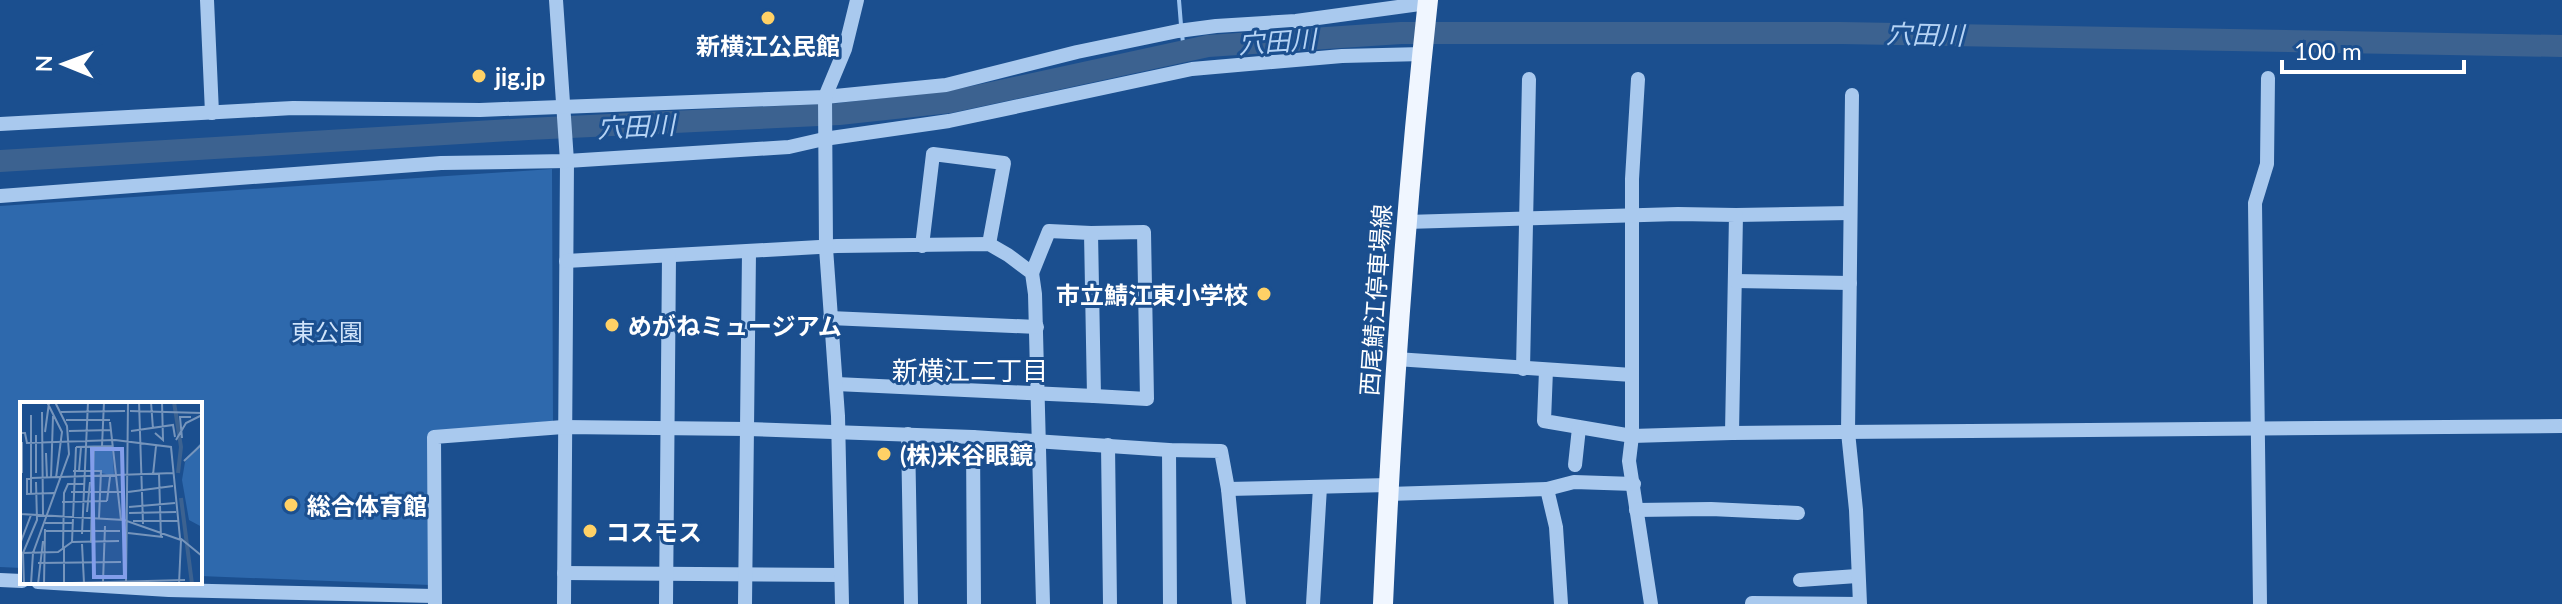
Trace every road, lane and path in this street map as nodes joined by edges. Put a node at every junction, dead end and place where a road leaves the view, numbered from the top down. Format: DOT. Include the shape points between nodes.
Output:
graph roads {
  1 [pos="207,0"];
  2 [pos="556,0"];
  3 [pos="857,0"];
  4 [pos="1427,6"];
  5 [pos="1423,51"];
  6 [pos="2268,78"];
  7 [pos="1529,79"];
  8 [pos="1638,79"];
  9 [pos="1852,95"];
  10 [pos="825,100"];
  11 [pos="563,105"];
  12 [pos="212,113"];
  13 [pos="0,124"];
  14 [pos="824,138"];
  15 [pos="567,161"];
  16 [pos="0,196"];
  17 [pos="1850,213"];
  18 [pos="1736,215"];
  19 [pos="1634,217"];
  20 [pos="1526,218"];
  21 [pos="1406,222"];
  22 [pos="1091,233"];
  23 [pos="989,244"];
  24 [pos="922,246"];
  25 [pos="826,248"];
  26 [pos="749,252"];
  27 [pos="669,256"];
  28 [pos="566,261"];
  29 [pos="1032,273"];
  30 [pos="1735,281"];
  31 [pos="1850,283"];
  32 [pos="830,318"];
  33 [pos="1037,327"];
  34 [pos="1396,359"];
  35 [pos="1523,369"];
  36 [pos="1546,370"];
  37 [pos="1632,375"];
  38 [pos="836,384"];
  39 [pos="1037,395"];
  40 [pos="1094,396"];
  41 [pos="2562,426"];
  42 [pos="563,427"];
  43 [pos="668,428"];
  44 [pos="1579,428"];
  45 [pos="2257,428"];
  46 [pos="747,429"];
  47 [pos="837,431"];
  48 [pos="1848,432"];
  49 [pos="1732,433"];
  50 [pos="908,434"];
  51 [pos="1632,436"];
  52 [pos="973,437"];
  53 [pos="1039,442"];
  54 [pos="1108,445"];
  55 [pos="1169,450"];
  56 [pos="1575,465"];
  57 [pos="1634,484"];
  58 [pos="1320,487"];
  59 [pos="1228,489"];
  60 [pos="1547,489"];
  61 [pos="1388,490"];
  62 [pos="1636,510"];
  63 [pos="1798,513"];
  64 [pos="564,573"];
  65 [pos="666,574"];
  66 [pos="745,575"];
  67 [pos="841,575"];
  68 [pos="1857,576"];
  69 [pos="0,580"];
  70 [pos="1800,580"];
  71 [pos="20,581"];
  72 [pos="55,584"];
  73 [pos="169,597"];
  74 [pos="434,600"];
  75 [pos="1752,603"];
  76 [pos="564,604"];
  77 [pos="666,604"];
  78 [pos="745,604"];
  79 [pos="842,604"];
  80 [pos="911,604"];
  81 [pos="974,604"];
  82 [pos="1043,604"];
  83 [pos="1110,604"];
  84 [pos="1170,604"];
  85 [pos="1239,604"];
  86 [pos="1313,604"];
  87 [pos="1383,604"];
  88 [pos="1561,604"];
  89 [pos="1651,604"];
  90 [pos="2260,604"];
  1 -- 12 [label="street"];
  2 -- 11 [label="street"];
  3 -- 10 [label="street"];
  4 -- 5 [label="main road, 西尾鯖江停車場線"];
  4 -- 10 [label="street" via="1178,31 946,85"];
  5 -- 14 [label="street" via="1192,69 949,121"];
  5 -- 21 [label="main road, 西尾鯖江停車場線"];
  6 -- 45 [label="street" via="2267,164 2255,203"];
  7 -- 20 [label="street"];
  8 -- 19 [label="street"];
  9 -- 17 [label="street"];
  10 -- 11 [label="street"];
  10 -- 14 [label="street"];
  11 -- 12 [label="street"];
  11 -- 15 [label="street"];
  12 -- 13 [label="street"];
  14 -- 15 [label="street" via="789,147"];
  14 -- 25 [label="street"];
  15 -- 16 [label="street" via="441,163"];
  15 -- 28 [label="street"];
  17 -- 18 [label="street"];
  17 -- 31 [label="street"];
  18 -- 19 [label="street"];
  18 -- 30 [label="street"];
  19 -- 20 [label="street"];
  19 -- 37 [label="street"];
  20 -- 21 [label="street"];
  20 -- 35 [label="street"];
  21 -- 34 [label="main road, 西尾鯖江停車場線"];
  22 -- 29 [label="street" via="1049,231"];
  22 -- 40 [label="street"];
  22 -- 40 [label="street" via="1144,232 1147,399"];
  23 -- 24 [label="street"];
  23 -- 24 [label="street" via="1009,164 933,154"];
  23 -- 29 [label="street"];
  24 -- 25 [label="street"];
  25 -- 26 [label="street"];
  25 -- 32 [label="street"];
  26 -- 27 [label="street"];
  26 -- 46 [label="street"];
  27 -- 28 [label="street"];
  27 -- 43 [label="street"];
  28 -- 42 [label="street"];
  29 -- 33 [label="street"];
  30 -- 31 [label="street"];
  30 -- 49 [label="street"];
  31 -- 48 [label="street"];
  32 -- 33 [label="street"];
  32 -- 38 [label="street"];
  33 -- 39 [label="street"];
  34 -- 35 [label="street"];
  34 -- 61 [label="main road, 西尾鯖江停車場線"];
  35 -- 36 [label="street"];
  36 -- 37 [label="street"];
  36 -- 44 [label="street" via="1544,421"];
  37 -- 51 [label="street"];
  38 -- 39 [label="street"];
  38 -- 47 [label="street"];
  39 -- 40 [label="street"];
  39 -- 53 [label="street"];
  41 -- 45 [label="street"];
  42 -- 43 [label="street"];
  42 -- 64 [label="street"];
  42 -- 74 [label="street" via="434,437"];
  43 -- 46 [label="street"];
  43 -- 65 [label="street"];
  44 -- 51 [label="street"];
  44 -- 56 [label="street"];
  45 -- 48 [label="street"];
  45 -- 90 [label="street"];
  46 -- 47 [label="street"];
  46 -- 66 [label="street"];
  47 -- 50 [label="street"];
  47 -- 67 [label="street"];
  48 -- 49 [label="street"];
  48 -- 68 [label="street"];
  49 -- 51 [label="street"];
  50 -- 52 [label="street"];
  50 -- 80 [label="street"];
  51 -- 57 [label="street" via="1629,461"];
  52 -- 53 [label="street"];
  52 -- 81 [label="street"];
  53 -- 54 [label="street"];
  53 -- 82 [label="street"];
  54 -- 55 [label="street"];
  54 -- 83 [label="street"];
  55 -- 59 [label="street" via="1221,451"];
  55 -- 84 [label="street"];
  57 -- 60 [label="street" via="1574,482"];
  57 -- 62 [label="street"];
  58 -- 59 [label="street"];
  58 -- 61 [label="street"];
  58 -- 86 [label="street"];
  59 -- 85 [label="street"];
  60 -- 61 [label="street"];
  60 -- 88 [label="street" via="1556,527"];
  61 -- 87 [label="main road, 西尾鯖江停車場線"];
  62 -- 63 [label="street"];
  62 -- 89 [label="street"];
  64 -- 65 [label="street"];
  64 -- 76 [label="street"];
  65 -- 66 [label="street"];
  65 -- 77 [label="street"];
  66 -- 67 [label="street"];
  66 -- 78 [label="street"];
  67 -- 79 [label="street"];
  68 -- 70 [label="street"];
  68 -- 75 [label="street" via="1860,604"];
  69 -- 71 [label="street"];
  72 -- 73 [label="street"];
  73 -- 74 [label="street"];
}
